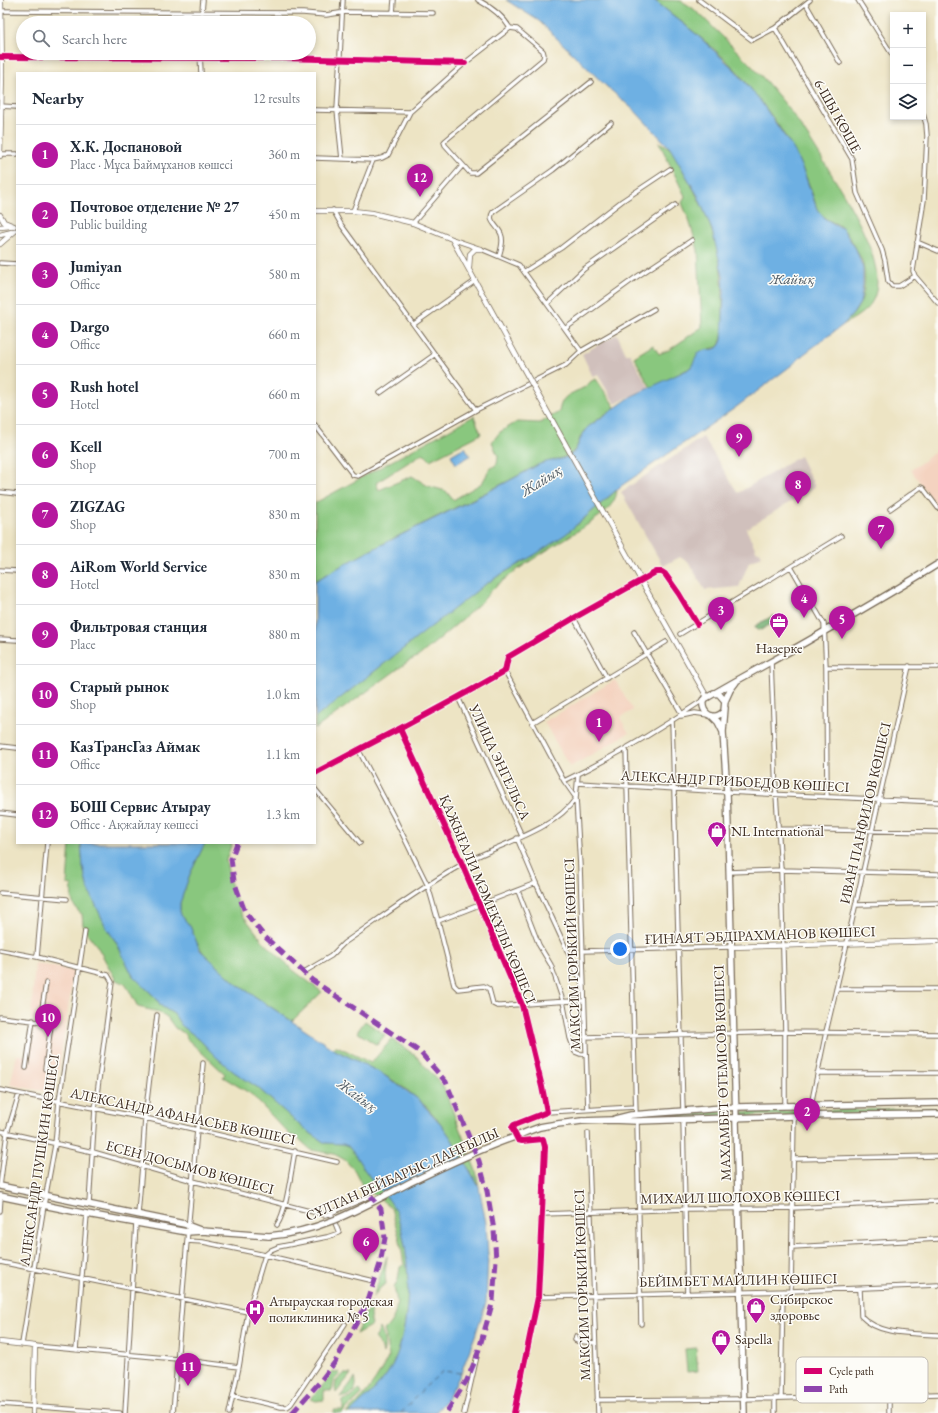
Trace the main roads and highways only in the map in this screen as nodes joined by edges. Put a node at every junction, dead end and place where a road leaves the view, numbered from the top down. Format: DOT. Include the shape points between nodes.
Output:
graph roads {
  1 [pos="2,0"];
  2 [pos="1,11"];
  3 [pos="1,57"];
  4 [pos="1,106"];
  5 [pos="0,155"];
  6 [pos="316,211"];
  7 [pos="0,215"];
  8 [pos="0,227"];
  9 [pos="16,228"];
  10 [pos="0,235"];
  11 [pos="0,244"];
  12 [pos="481,249"];
  13 [pos="469,270"];
  14 [pos="938,564"];
  15 [pos="737,680"];
  16 [pos="714,693"];
  17 [pos="705,699"];
  18 [pos="726,701"];
  19 [pos="725,708"];
  20 [pos="710,715"];
  21 [pos="724,732"];
  22 [pos="938,941"];
  23 [pos="730,947"];
  24 [pos="938,1103"];
  25 [pos="736,1107"];
  26 [pos="938,1114"];
  27 [pos="736,1118"];
  28 [pos="611,1120"];
  29 [pos="0,1186"];
  30 [pos="1,1196"];
  31 [pos="202,1231"];
  32 [pos="0,1342"];
  33 [pos="33,1413"];
  34 [pos="744,1413"];
  1 -- 2 [label="main road"];
  2 -- 3 [label="main road"];
  3 -- 4 [label="main road"];
  4 -- 5 [label="main road"];
  6 -- 13 [label="main road" via="372,213 412,223 452,239"];
  7 -- 9 [label="main road" via="4,222"];
  8 -- 9 [label="main road"];
  9 -- 10 [label="main road"];
  9 -- 11 [label="main road"];
  12 -- 13 [label="main road" via="475,249 470,254"];
  13 -- 17 [label="main road, bridge"];
  14 -- 15 [label="main road" via="825,632"];
  15 -- 16 [label="main road"];
  15 -- 18 [label="main road, МАХАМБЕТ ӨТЕМІСОВ КӨШЕСІ"];
  16 -- 17 [label="main road"];
  16 -- 18 [label="main road"];
  17 -- 20 [label="main road" via="703,708"];
  18 -- 19 [label="main road, МАХАМБЕТ ӨТЕМІСОВ КӨШЕСІ"];
  19 -- 20 [label="main road" via="719,715"];
  19 -- 21 [label="main road, МАХАМБЕТ ӨТЕМІСОВ КӨШЕСІ"];
  20 -- 21 [label="main road"];
  21 -- 23 [label="main road, МАХАМБЕТ ӨТЕМІСОВ КӨШЕСІ"];
  22 -- 23 [label="main road, ҒИНАЯТ ӘБДІРАХМАНОВ КӨШЕСІ"];
  23 -- 25 [label="main road, МАХАМБЕТ ӨТЕМІСОВ КӨШЕСІ"];
  24 -- 25 [label="main road, СҰЛТАН БЕЙБАРЫС ДАҢҒЫЛЫ"];
  25 -- 27 [label="main road, МАХАМБЕТ ӨТЕМІСОВ КӨШЕСІ"];
  25 -- 28 [label="main road, СҰЛТАН БЕЙБАРЫС ДАҢҒЫЛЫ" via="636,1115"];
  26 -- 27 [label="main road, СҰЛТАН БЕЙБАРЫС ДАҢҒЫЛЫ"];
  27 -- 28 [label="main road, СҰЛТАН БЕЙБАРЫС ДАҢҒЫЛЫ"];
  27 -- 34 [label="main road, МАХАМБЕТ ӨТЕМІСОВ КӨШЕСІ"];
  28 -- 31 [label="main road, СҰЛТАН БЕЙБАРЫС ДАҢҒЫЛЫ, bridge" via="582,1121 540,1128 504,1140 359,1210 305,1231 268,1236"];
  29 -- 31 [label="main road, СҰЛТАН БЕЙБАРЫС ДАҢҒЫЛЫ" via="188,1225"];
  30 -- 31 [label="main road, СҰЛТАН БЕЙБАРЫС ДАҢҒЫЛЫ" via="187,1232"];
  32 -- 33 [label="main road" via="35,1346"];
}
